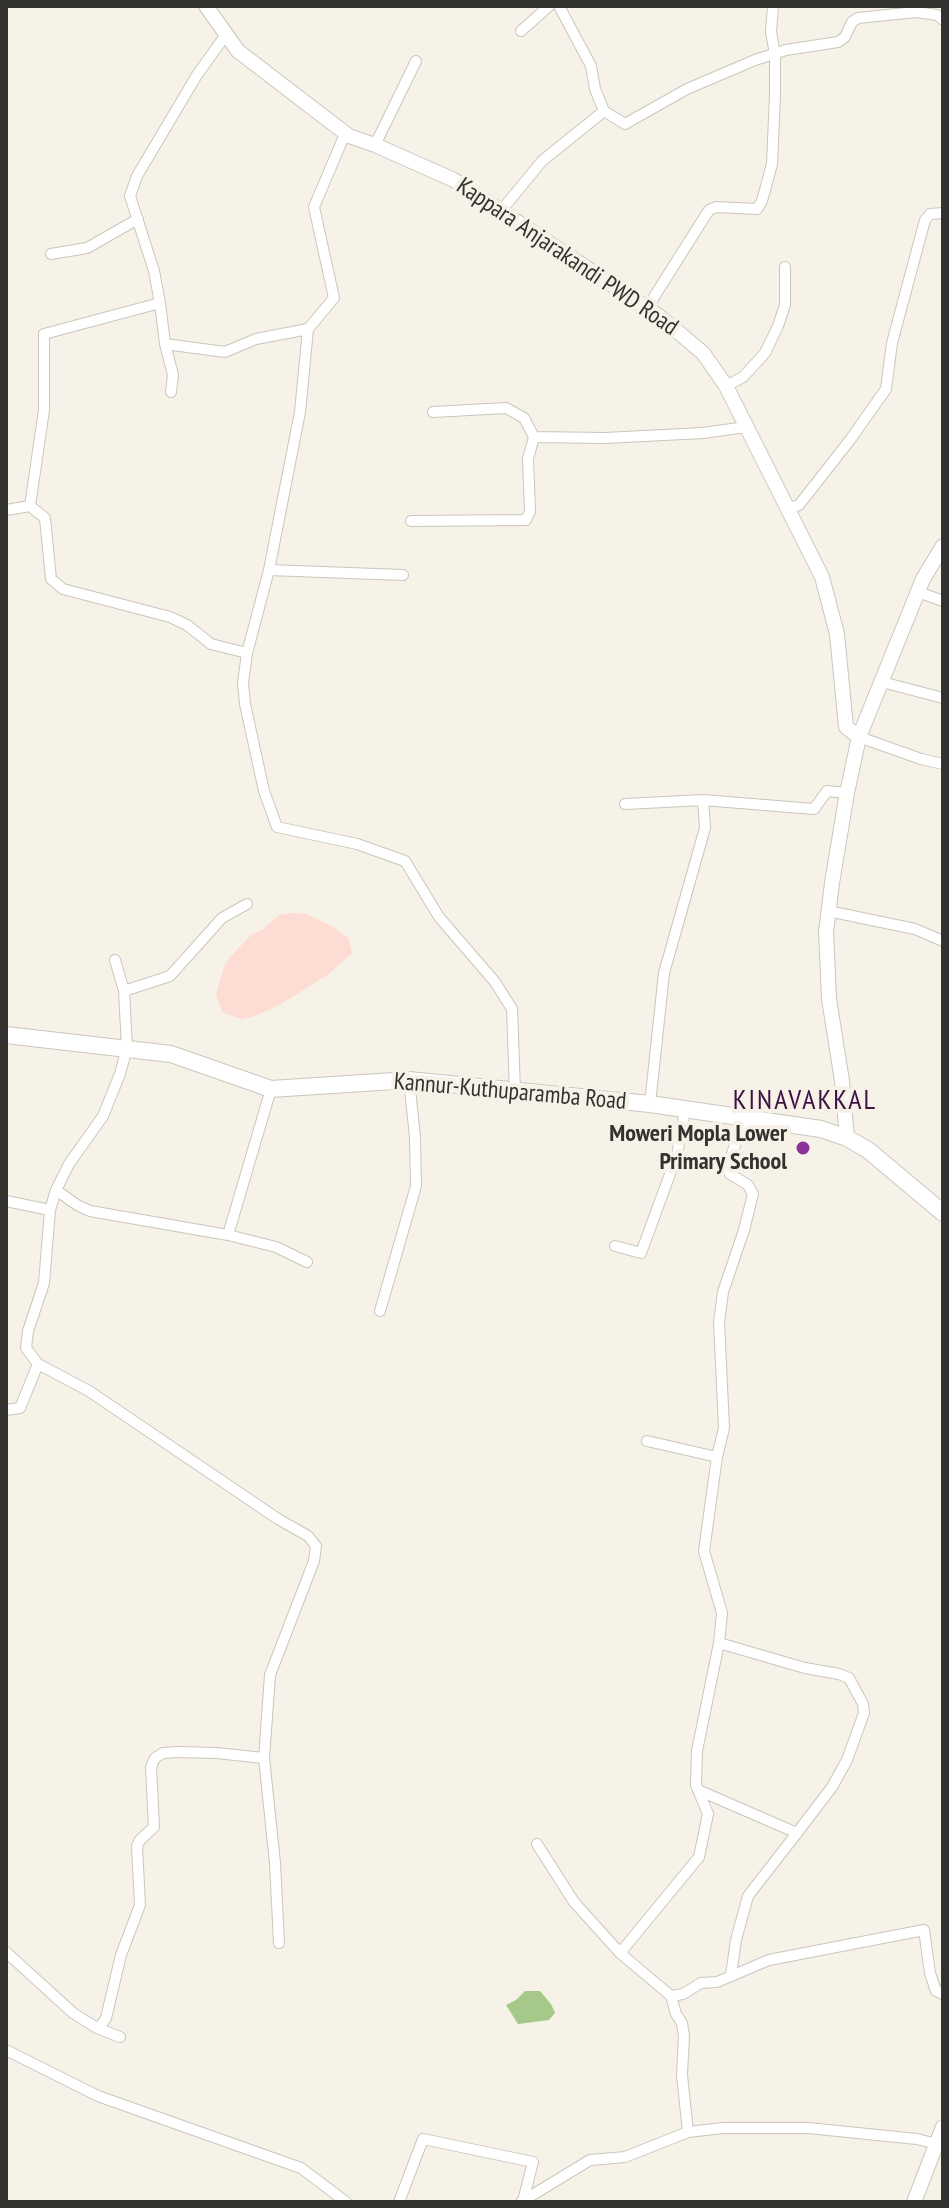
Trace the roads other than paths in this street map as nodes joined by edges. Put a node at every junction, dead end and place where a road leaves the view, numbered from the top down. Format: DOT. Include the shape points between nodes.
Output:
graph roads {
  1 [pos="206,6"];
  2 [pos="549,6"];
  3 [pos="559,6"];
  4 [pos="773,6"];
  5 [pos="943,20"];
  6 [pos="521,31"];
  7 [pos="225,36"];
  8 [pos="775,54"];
  9 [pos="416,61"];
  10 [pos="604,111"];
  11 [pos="345,134"];
  12 [pos="375,145"];
  13 [pos="501,211"];
  14 [pos="943,213"];
  15 [pos="138,219"];
  16 [pos="51,254"];
  17 [pos="785,267"];
  18 [pos="160,303"];
  19 [pos="647,308"];
  20 [pos="308,329"];
  21 [pos="165,344"];
  22 [pos="726,386"];
  23 [pos="171,392"];
  24 [pos="433,412"];
  25 [pos="746,427"];
  26 [pos="534,437"];
  27 [pos="30,506"];
  28 [pos="789,508"];
  29 [pos="6,510"];
  30 [pos="411,521"];
  31 [pos="943,546"];
  32 [pos="269,570"];
  33 [pos="403,575"];
  34 [pos="918,592"];
  35 [pos="943,601"];
  36 [pos="247,653"];
  37 [pos="882,682"];
  38 [pos="943,698"];
  39 [pos="859,737"];
  40 [pos="943,764"];
  41 [pos="847,793"];
  42 [pos="703,800"];
  43 [pos="625,804"];
  44 [pos="247,904"];
  45 [pos="828,911"];
  46 [pos="943,941"];
  47 [pos="115,960"];
  48 [pos="124,991"];
  49 [pos="6,1035"];
  50 [pos="127,1048"];
  51 [pos="409,1080"];
  52 [pos="271,1089"];
  53 [pos="515,1091"];
  54 [pos="650,1104"];
  55 [pos="685,1110"];
  56 [pos="744,1119"];
  57 [pos="847,1138"];
  58 [pos="56,1190"];
  59 [pos="6,1201"];
  60 [pos="50,1210"];
  61 [pos="943,1213"];
  62 [pos="228,1235"];
  63 [pos="615,1246"];
  64 [pos="307,1262"];
  65 [pos="380,1311"];
  66 [pos="38,1364"];
  67 [pos="6,1410"];
  68 [pos="647,1441"];
  69 [pos="717,1457"];
  70 [pos="719,1643"];
  71 [pos="264,1758"];
  72 [pos="698,1790"];
  73 [pos="797,1833"];
  74 [pos="537,1844"];
  75 [pos="279,1943"];
  76 [pos="6,1952"];
  77 [pos="620,1953"];
  78 [pos="731,1975"];
  79 [pos="943,1994"];
  80 [pos="671,1996"];
  81 [pos="97,2028"];
  82 [pos="120,2037"];
  83 [pos="6,2050"];
  84 [pos="943,2127"];
  85 [pos="688,2132"];
  86 [pos="940,2145"];
  87 [pos="522,2201"];
  88 [pos="346,2202"];
  89 [pos="399,2202"];
  90 [pos="914,2202"];
  1 -- 7 [label="main road, Kappara Anjarakandi PWD Road"];
  2 -- 6 [label="street"];
  3 -- 10 [label="street" via="591,66"];
  4 -- 8 [label="street"];
  5 -- 8 [label="street" via="916,12 858,18 838,42"];
  7 -- 11 [label="main road, Kappara Anjarakandi PWD Road"];
  7 -- 15 [label="street" via="137,176 130,196"];
  8 -- 10 [label="street" via="687,89 625,124"];
  8 -- 19 [label="street" via="772,164 762,201 757,209 709,210"];
  9 -- 12 [label="street"];
  10 -- 13 [label="street" via="542,161"];
  11 -- 12 [label="main road, Kappara Anjarakandi PWD Road"];
  11 -- 20 [label="street" via="314,207 334,298"];
  12 -- 13 [label="main road, Kappara Anjarakandi PWD Road" via="454,180"];
  13 -- 19 [label="main road, Kappara Anjarakandi PWD Road"];
  14 -- 28 [label="street" via="925,220 886,389 799,505"];
  15 -- 16 [label="street" via="87,248"];
  15 -- 18 [label="street"];
  17 -- 22 [label="street" via="785,305 765,353 743,377"];
  18 -- 21 [label="street"];
  18 -- 27 [label="street" via="44,334 44,410"];
  19 -- 22 [label="main road, Kappara Anjarakandi PWD Road" via="703,353"];
  20 -- 21 [label="street" via="256,339 225,352"];
  20 -- 32 [label="street" via="300,412"];
  21 -- 23 [label="street" via="173,375"];
  22 -- 25 [label="main road, Kappara Anjarakandi PWD Road"];
  24 -- 26 [label="street" via="506,408 524,418"];
  25 -- 26 [label="street" via="605,438"];
  25 -- 28 [label="main road, Kappara Anjarakandi PWD Road"];
  26 -- 30 [label="street" via="526,520"];
  27 -- 29 [label="street"];
  27 -- 36 [label="street" via="45,518 51,579 63,589 170,617 211,644"];
  28 -- 39 [label="main road, Kappara Anjarakandi PWD Road" via="822,577 837,634 846,727"];
  31 -- 34 [label="main road"];
  32 -- 33 [label="street"];
  32 -- 36 [label="street"];
  34 -- 35 [label="street"];
  34 -- 37 [label="main road"];
  36 -- 53 [label="street" via="245,704 277,827 357,844 405,861 439,917 512,1009"];
  37 -- 38 [label="street"];
  37 -- 39 [label="main road"];
  39 -- 40 [label="street"];
  39 -- 41 [label="main road"];
  41 -- 42 [label="street" via="827,791 820,808"];
  41 -- 45 [label="main road"];
  42 -- 43 [label="street"];
  42 -- 54 [label="street" via="705,828 664,973"];
  44 -- 48 [label="street" via="222,918 170,976"];
  45 -- 46 [label="street" via="915,929"];
  45 -- 57 [label="main road" via="829,999"];
  47 -- 48 [label="street"];
  48 -- 50 [label="street"];
  49 -- 50 [label="main road, Kannur-Kuthuparamba Road"];
  50 -- 52 [label="main road, Kannur-Kuthuparamba Road" via="171,1054"];
  50 -- 58 [label="street" via="103,1116"];
  51 -- 52 [label="main road, Kannur-Kuthuparamba Road"];
  51 -- 53 [label="main road, Kannur-Kuthuparamba Road"];
  51 -- 65 [label="street" via="416,1186"];
  52 -- 62 [label="street"];
  53 -- 54 [label="main road, Kannur-Kuthuparamba Road"];
  54 -- 55 [label="main road, Kannur-Kuthuparamba Road"];
  55 -- 56 [label="main road, Kannur-Kuthuparamba Road"];
  55 -- 63 [label="street" via="677,1155 641,1253"];
  56 -- 57 [label="main road, Kannur-Kuthuparamba Road" via="821,1129"];
  56 -- 69 [label="street" via="727,1168 753,1194 723,1292 719,1322 724,1428"];
  57 -- 61 [label="main road, Kannur-Kuthuparamba Road"];
  58 -- 60 [label="street"];
  58 -- 62 [label="street" via="90,1211"];
  59 -- 60 [label="street"];
  60 -- 66 [label="street" via="44,1283 26,1348"];
  62 -- 64 [label="street" via="276,1247"];
  66 -- 67 [label="street" via="20,1408"];
  66 -- 71 [label="street" via="89,1391 316,1546 270,1675"];
  68 -- 69 [label="street"];
  69 -- 70 [label="street" via="704,1551 722,1613"];
  70 -- 72 [label="street" via="697,1751"];
  70 -- 73 [label="street" via="849,1678 863,1704 847,1760"];
  71 -- 75 [label="street"];
  71 -- 81 [label="street" via="178,1752 155,1758 154,1827 137,1846 140,1905 106,2018"];
  72 -- 73 [label="street"];
  72 -- 77 [label="street" via="708,1814 699,1857"];
  73 -- 78 [label="street" via="748,1896"];
  74 -- 77 [label="street" via="574,1902"];
  76 -- 81 [label="street"];
  77 -- 80 [label="street"];
  78 -- 79 [label="street" via="769,1960 924,1930 930,1973 936,1991"];
  78 -- 80 [label="street"];
  80 -- 85 [label="street" via="684,2036"];
  81 -- 82 [label="street"];
  83 -- 88 [label="street" via="98,2096 301,2168"];
  84 -- 86 [label="main road"];
  85 -- 86 [label="street" via="808,2128"];
  85 -- 87 [label="street" via="625,2157 590,2160"];
  86 -- 90 [label="main road"];
  87 -- 89 [label="street" via="533,2162 423,2139"];
}
